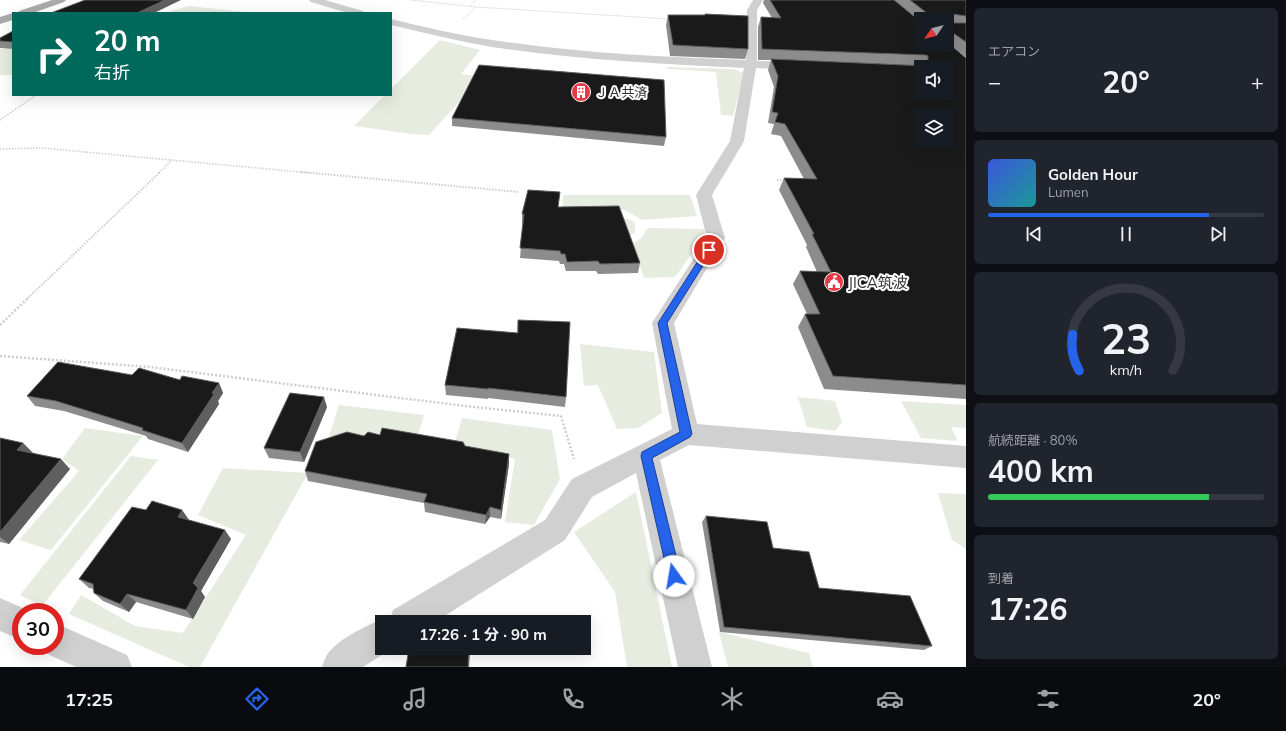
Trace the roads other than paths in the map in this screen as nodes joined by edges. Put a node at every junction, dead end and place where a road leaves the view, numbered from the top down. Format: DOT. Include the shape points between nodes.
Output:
graph roads {
  1 [pos="61,0"];
  2 [pos="314,0"];
  3 [pos="758,0"];
  4 [pos="26,12"];
  5 [pos="356,12"];
  6 [pos="12,16"];
  7 [pos="0,21"];
  8 [pos="392,22"];
  9 [pos="751,65"];
  10 [pos="813,67"];
  11 [pos="686,434"];
  12 [pos="646,456"];
  13 [pos="966,457"];
  14 [pos="0,614"];
  15 [pos="416,615"];
  16 [pos="12,620"];
  17 [pos="375,640"];
  18 [pos="64,644"];
  19 [pos="115,667"];
  20 [pos="339,667"];
  21 [pos="695,667"];
  1 -- 4 [label="main road"];
  2 -- 5 [label="street"];
  3 -- 9 [label="street" via="752,10"];
  6 -- 7 [label="main road"];
  8 -- 9 [label="street" via="482,42 553,52 652,61"];
  9 -- 10 [label="street"];
  9 -- 11 [label="street" via="737,141 704,195 716,238 663,323"];
  11 -- 12 [label="street"];
  11 -- 13 [label="street"];
  12 -- 15 [label="street" via="582,488 555,530"];
  12 -- 21 [label="street"];
  14 -- 16 [label="street"];
  17 -- 20 [label="street" via="349,656"];
  18 -- 19 [label="street"];
}
